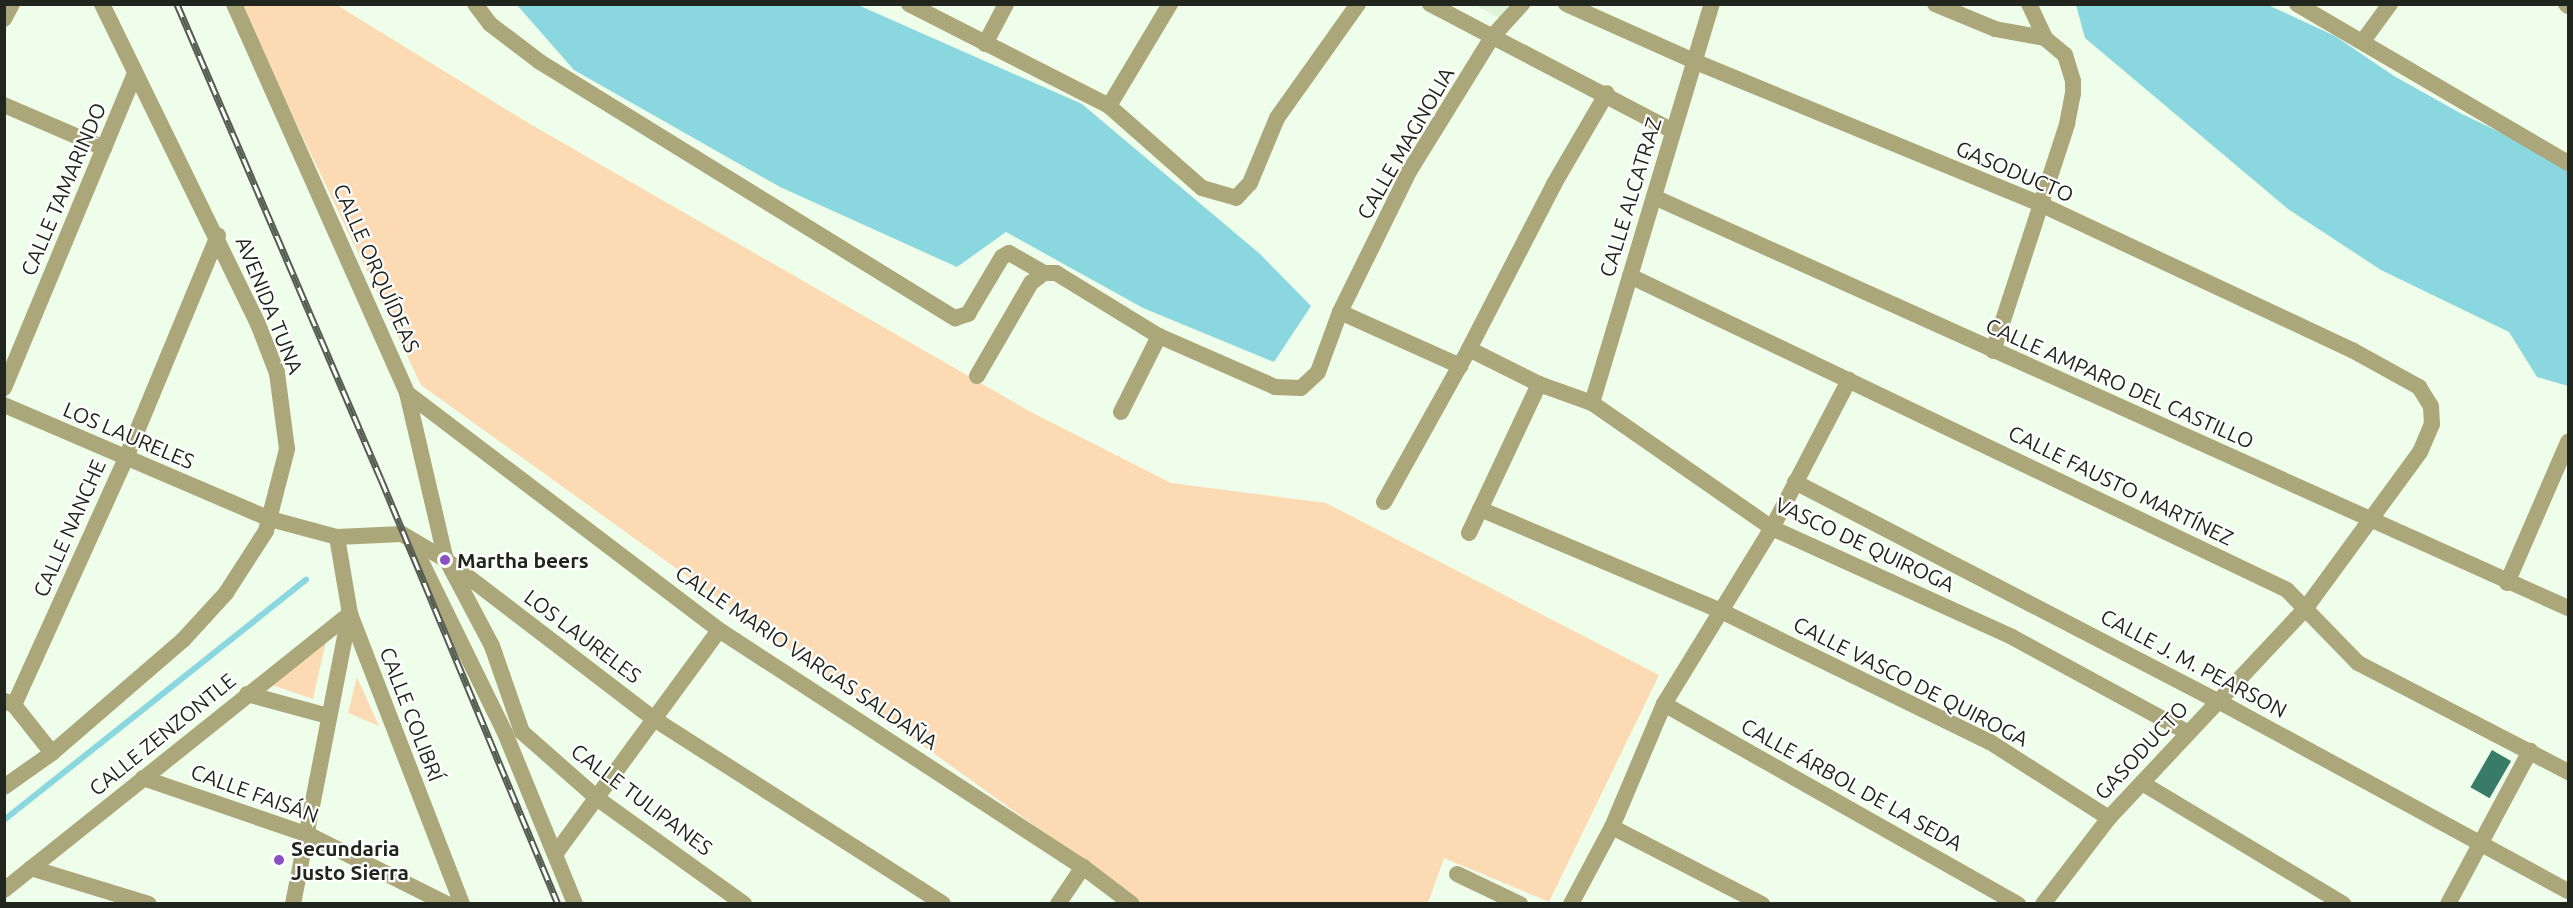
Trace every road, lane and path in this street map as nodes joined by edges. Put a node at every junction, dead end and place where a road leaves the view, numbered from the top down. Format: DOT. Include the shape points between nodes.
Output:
graph roads {
  1 [pos="12,4"];
  2 [pos="102,4"];
  3 [pos="234,4"];
  4 [pos="475,4"];
  5 [pos="909,4"];
  6 [pos="1006,4"];
  7 [pos="1170,4"];
  8 [pos="1358,4"];
  9 [pos="1430,4"];
  10 [pos="1522,4"];
  11 [pos="1566,4"];
  12 [pos="1712,4"];
  13 [pos="1935,4"];
  14 [pos="2029,4"];
  15 [pos="2297,4"];
  16 [pos="2390,4"];
  17 [pos="4,20"];
  18 [pos="1492,38"];
  19 [pos="2045,38"];
  20 [pos="2363,41"];
  21 [pos="985,44"];
  22 [pos="1696,62"];
  23 [pos="135,74"];
  24 [pos="1607,93"];
  25 [pos="4,105"];
  26 [pos="1109,106"];
  27 [pos="1673,131"];
  28 [pos="104,148"];
  29 [pos="2568,163"];
  30 [pos="1654,197"];
  31 [pos="2038,203"];
  32 [pos="218,236"];
  33 [pos="1044,273"];
  34 [pos="1630,276"];
  35 [pos="1340,312"];
  36 [pos="1160,336"];
  37 [pos="1469,349"];
  38 [pos="1994,351"];
  39 [pos="1460,366"];
  40 [pos="977,376"];
  41 [pos="1850,380"];
  42 [pos="1539,384"];
  43 [pos="4,388"];
  44 [pos="407,393"];
  45 [pos="1592,403"];
  46 [pos="4,405"];
  47 [pos="1121,412"];
  48 [pos="2568,442"];
  49 [pos="125,459"];
  50 [pos="1795,482"];
  51 [pos="1384,502"];
  52 [pos="1480,509"];
  53 [pos="270,519"];
  54 [pos="2370,521"];
  55 [pos="1772,528"];
  56 [pos="1469,534"];
  57 [pos="337,537"];
  58 [pos="412,543"];
  59 [pos="446,560"];
  60 [pos="2507,583"];
  61 [pos="2306,608"];
  62 [pos="2568,608"];
  63 [pos="1719,610"];
  64 [pos="350,614"];
  65 [pos="719,630"];
  66 [pos="247,694"];
  67 [pos="2218,700"];
  68 [pos="9,703"];
  69 [pos="1664,704"];
  70 [pos="328,716"];
  71 [pos="654,719"];
  72 [pos="2187,732"];
  73 [pos="2530,751"];
  74 [pos="52,753"];
  75 [pos="2568,772"];
  76 [pos="143,778"];
  77 [pos="2142,783"];
  78 [pos="4,787"];
  79 [pos="598,799"];
  80 [pos="2109,818"];
  81 [pos="1612,827"];
  82 [pos="309,835"];
  83 [pos="2481,842"];
  84 [pos="556,853"];
  85 [pos="1083,867"];
  86 [pos="31,868"];
  87 [pos="1457,874"];
  88 [pos="4,890"];
  89 [pos="2568,891"];
  90 [pos="149,903"];
  91 [pos="293,903"];
  92 [pos="447,903"];
  93 [pos="462,903"];
  94 [pos="575,903"];
  95 [pos="744,903"];
  96 [pos="943,903"];
  97 [pos="1058,903"];
  98 [pos="1132,903"];
  99 [pos="1520,903"];
  100 [pos="1571,903"];
  101 [pos="1762,903"];
  102 [pos="2018,903"];
  103 [pos="2043,903"];
  104 [pos="2343,903"];
  105 [pos="2448,903"];
  1 -- 17 [label="street"];
  2 -- 23 [label="street, AVENIDA TUNA"];
  3 -- 44 [label="street, CALLE ORQUÍDEAS"];
  4 -- 33 [label="street, CALLE MAGNOLIA" via="490,24 540,62 955,318 968,314 1002,257 1009,253"];
  5 -- 21 [label="street"];
  6 -- 21 [label="street"];
  7 -- 26 [label="street"];
  8 -- 26 [label="street" via="1277,118 1250,183 1236,198 1203,188"];
  9 -- 18 [label="street"];
  10 -- 18 [label="street, CALLE MAGNOLIA"];
  11 -- 22 [label="street, GASODUCTO"];
  12 -- 22 [label="street, CALLE ALCATRAZ"];
  13 -- 19 [label="street" via="1995,28"];
  14 -- 19 [label="street"];
  15 -- 20 [label="street"];
  16 -- 20 [label="street"];
  18 -- 24 [label="street"];
  18 -- 35 [label="street, CALLE MAGNOLIA" via="1410,170"];
  19 -- 31 [label="street" via="2065,55 2073,81 2067,124"];
  20 -- 29 [label="street"];
  21 -- 26 [label="street"];
  22 -- 27 [label="street, CALLE ALCATRAZ"];
  22 -- 31 [label="street, GASODUCTO"];
  23 -- 28 [label="street, CALLE TAMARINDO"];
  23 -- 32 [label="street, AVENIDA TUNA"];
  24 -- 27 [label="street"];
  24 -- 37 [label="street" via="1554,184"];
  25 -- 28 [label="street"];
  27 -- 30 [label="street, CALLE ALCATRAZ"];
  28 -- 43 [label="street, CALLE TAMARINDO"];
  30 -- 34 [label="street, CALLE ALCATRAZ"];
  30 -- 38 [label="street, CALLE AMPARO DEL CASTILLO"];
  31 -- 38 [label="street"];
  31 -- 54 [label="street, GASODUCTO" via="2352,350 2419,387 2431,406 2432,424 2420,452"];
  32 -- 49 [label="street, CALLE NANCHE"];
  32 -- 53 [label="street, AVENIDA TUNA" via="277,373 287,448"];
  33 -- 36 [label="street, CALLE MAGNOLIA" via="1056,273"];
  33 -- 40 [label="street" via="1031,283"];
  34 -- 41 [label="street, CALLE FAUSTO MARTÍNEZ"];
  34 -- 45 [label="street, CALLE ALCATRAZ"];
  35 -- 36 [label="street, CALLE MAGNOLIA" via="1318,372 1301,388 1275,387"];
  35 -- 39 [label="street"];
  36 -- 47 [label="street"];
  37 -- 39 [label="street"];
  37 -- 42 [label="street, VASCO DE QUIROGA"];
  38 -- 54 [label="street, CALLE AMPARO DEL CASTILLO"];
  39 -- 51 [label="street"];
  41 -- 50 [label="street"];
  41 -- 61 [label="street, CALLE FAUSTO MARTÍNEZ" via="2287,590"];
  42 -- 45 [label="street, VASCO DE QUIROGA"];
  42 -- 52 [label="street"];
  44 -- 59 [label="street, CALLE ORQUÍDEAS"];
  44 -- 65 [label="street, CALLE MARIO VARGAS SALDAÑA"];
  45 -- 55 [label="street, VASCO DE QUIROGA"];
  46 -- 49 [label="street, LOS LAURELES"];
  48 -- 60 [label="street"];
  49 -- 53 [label="street, LOS LAURELES"];
  49 -- 68 [label="street, CALLE NANCHE"];
  50 -- 55 [label="street"];
  50 -- 67 [label="street, CALLE J. M. PEARSON"];
  52 -- 56 [label="street"];
  52 -- 63 [label="street, CALLE VASCO DE QUIROGA"];
  53 -- 57 [label="street, LOS LAURELES"];
  53 -- 74 [label="street, AVENIDA TUNA" via="250,561 197,624"];
  54 -- 60 [label="street, CALLE AMPARO DEL CASTILLO"];
  54 -- 61 [label="street, GASODUCTO"];
  55 -- 63 [label="street"];
  55 -- 72 [label="street, VASCO DE QUIROGA" via="2012,637"];
  57 -- 58 [label="street, LOS LAURELES" via="402,534"];
  57 -- 64 [label="street, CALLE COLIBRÍ"];
  58 -- 59 [label="street, LOS LAURELES"];
  58 -- 84 [label="street" via="505,733"];
  59 -- 71 [label="street, LOS LAURELES"];
  59 -- 79 [label="street, CALLE TULIPANES" via="492,646 522,732"];
  60 -- 62 [label="street, CALLE AMPARO DEL CASTILLO"];
  61 -- 67 [label="street, GASODUCTO"];
  61 -- 73 [label="street, CALLE FAUSTO MARTÍNEZ" via="2358,663"];
  63 -- 69 [label="street"];
  63 -- 80 [label="street, CALLE VASCO DE QUIROGA" via="1990,742"];
  64 -- 66 [label="street, CALLE ZENZONTLE"];
  64 -- 70 [label="street"];
  64 -- 93 [label="street, CALLE COLIBRÍ"];
  65 -- 71 [label="street"];
  65 -- 85 [label="street, CALLE MARIO VARGAS SALDAÑA"];
  66 -- 70 [label="street"];
  66 -- 76 [label="street, CALLE ZENZONTLE"];
  67 -- 72 [label="street, GASODUCTO"];
  67 -- 83 [label="street, CALLE J. M. PEARSON"];
  68 -- 74 [label="street"];
  69 -- 81 [label="street"];
  69 -- 102 [label="street, CALLE ÁRBOL DE LA SEDA"];
  70 -- 82 [label="street"];
  71 -- 79 [label="street"];
  71 -- 96 [label="street, LOS LAURELES"];
  72 -- 77 [label="street, GASODUCTO"];
  73 -- 75 [label="street, CALLE FAUSTO MARTÍNEZ"];
  73 -- 83 [label="street"];
  74 -- 78 [label="street, AVENIDA TUNA"];
  76 -- 82 [label="street, CALLE FAISÁN"];
  76 -- 86 [label="street, CALLE ZENZONTLE"];
  77 -- 80 [label="street, GASODUCTO"];
  77 -- 104 [label="street"];
  79 -- 84 [label="street"];
  79 -- 95 [label="street, CALLE TULIPANES"];
  80 -- 103 [label="street, GASODUCTO"];
  81 -- 100 [label="street"];
  81 -- 101 [label="street"];
  82 -- 91 [label="street"];
  82 -- 92 [label="street, CALLE FAISÁN"];
  83 -- 89 [label="street, CALLE J. M. PEARSON"];
  83 -- 105 [label="street"];
  84 -- 94 [label="street"];
  85 -- 97 [label="street"];
  85 -- 98 [label="street, CALLE MARIO VARGAS SALDAÑA"];
  86 -- 88 [label="street, CALLE ZENZONTLE"];
  86 -- 90 [label="street"];
  87 -- 99 [label="street"];
}
